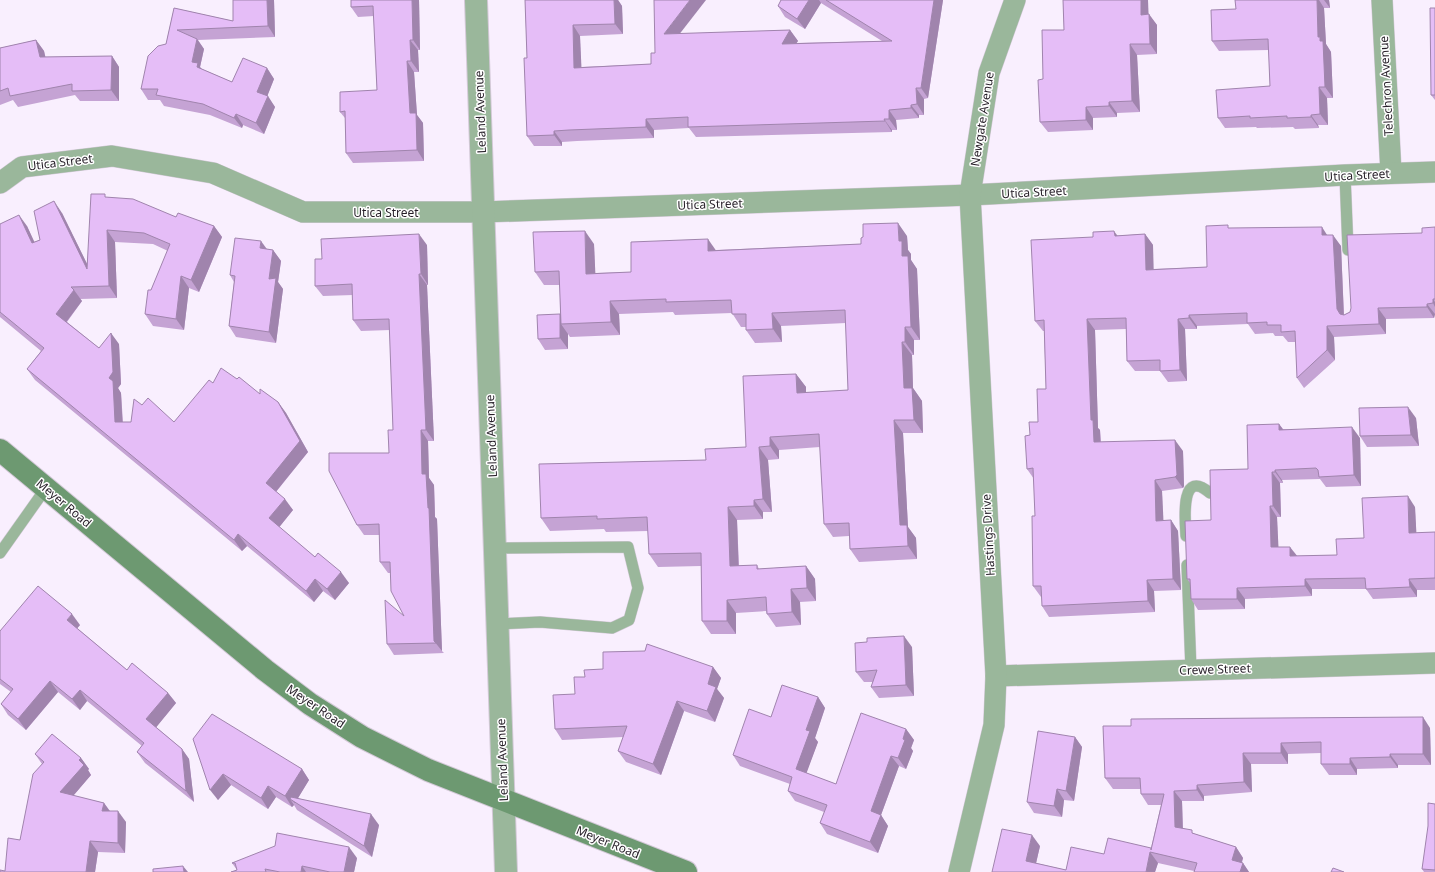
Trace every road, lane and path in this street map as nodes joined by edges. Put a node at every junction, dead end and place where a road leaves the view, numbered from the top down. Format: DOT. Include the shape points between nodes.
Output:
graph roads {
  1 [pos="476,0"];
  2 [pos="1015,0"];
  3 [pos="1382,0"];
  4 [pos="1435,172"];
  5 [pos="1391,173"];
  6 [pos="1345,175"];
  7 [pos="0,183"];
  8 [pos="970,195"];
  9 [pos="483,212"];
  10 [pos="1349,260"];
  11 [pos="0,450"];
  12 [pos="46,488"];
  13 [pos="1210,493"];
  14 [pos="495,548"];
  15 [pos="0,552"];
  16 [pos="497,624"];
  17 [pos="1435,663"];
  18 [pos="1191,670"];
  19 [pos="996,676"];
  20 [pos="504,800"];
  21 [pos="506,872"];
  22 [pos="686,872"];
  23 [pos="959,872"];
  1 -- 9 [label="street, Leland Avenue"];
  2 -- 8 [label="street, Newgate Avenue" via="989,73"];
  3 -- 5 [label="street, Telechron Avenue"];
  4 -- 5 [label="street, Utica Street"];
  5 -- 6 [label="street, Utica Street"];
  6 -- 8 [label="street, Utica Street"];
  6 -- 10 [label="lane"];
  7 -- 9 [label="street, Utica Street" via="22,167 112,156 213,173 303,212"];
  8 -- 9 [label="street, Utica Street"];
  8 -- 19 [label="street, Hastings Drive"];
  9 -- 14 [label="street, Leland Avenue"];
  11 -- 12 [label="main road, Meyer Road"];
  12 -- 15 [label="lane"];
  12 -- 20 [label="main road, Meyer Road" via="265,670 310,704 362,737 422,767"];
  13 -- 18 [label="lane" via="1202,486 1195,486 1189,490 1184,505"];
  14 -- 16 [label="street, Leland Avenue"];
  14 -- 16 [label="lane" via="628,547 638,588 630,620 612,628 540,622"];
  16 -- 20 [label="street, Leland Avenue"];
  17 -- 18 [label="street, Crewe Street"];
  18 -- 19 [label="street, Crewe Street"];
  19 -- 23 [label="street, Hastings Drive" via="994,725"];
  20 -- 21 [label="street, Leland Avenue"];
  20 -- 22 [label="main road, Meyer Road"];
}
